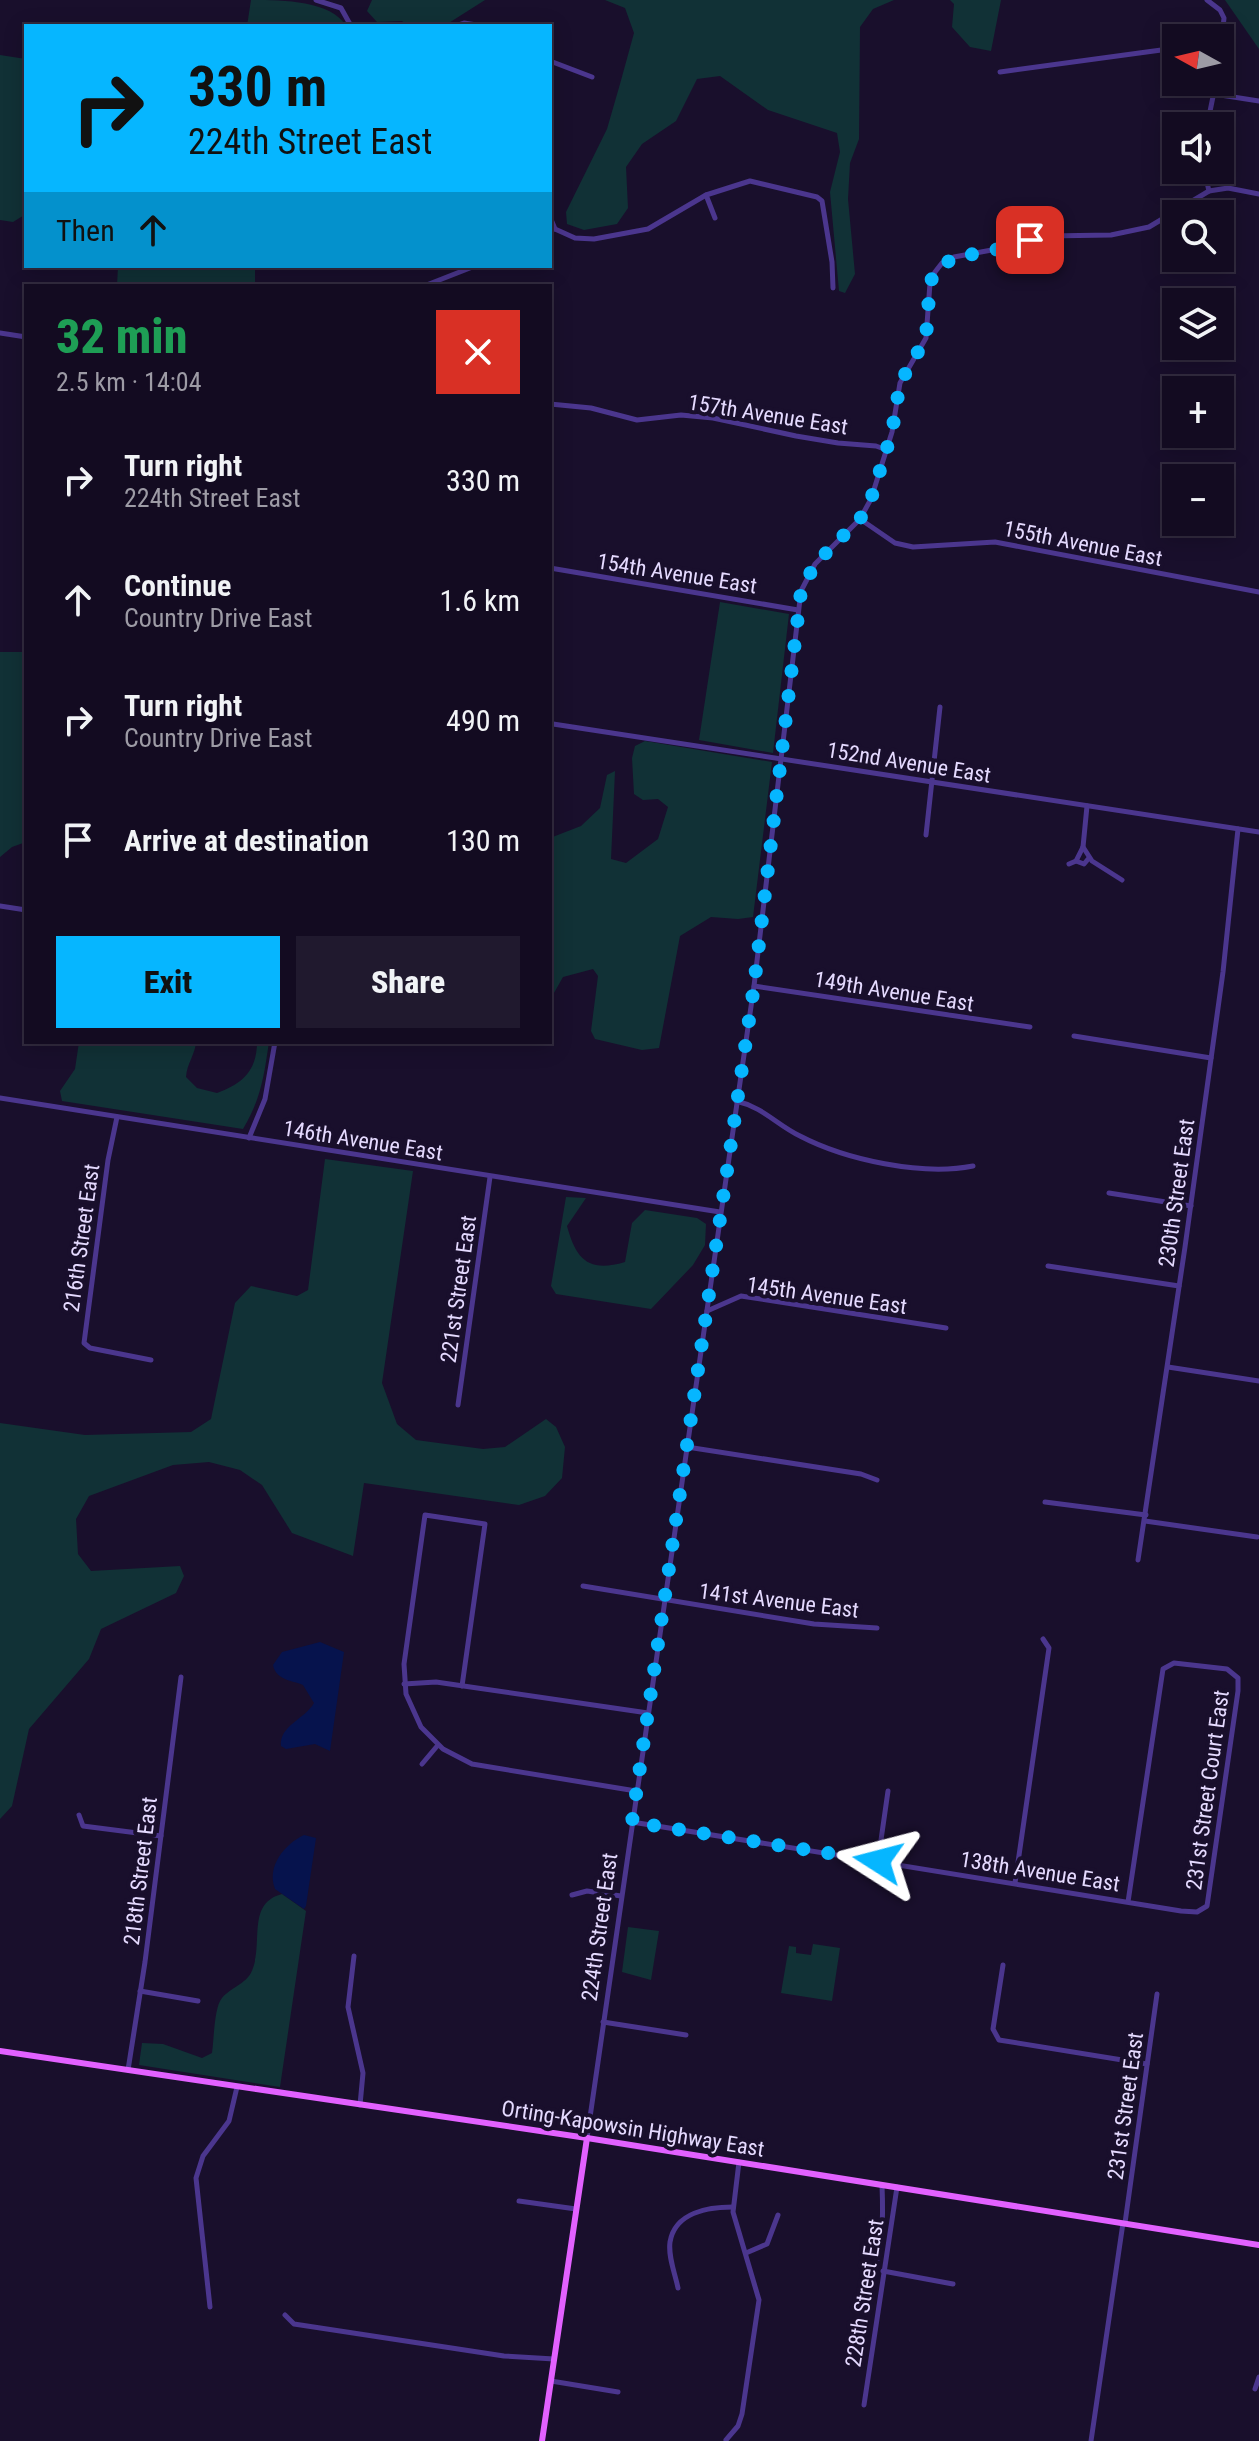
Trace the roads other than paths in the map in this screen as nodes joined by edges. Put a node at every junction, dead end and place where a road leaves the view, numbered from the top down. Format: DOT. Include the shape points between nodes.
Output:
graph roads {
  1 [pos="316,0"];
  2 [pos="1207,0"];
  3 [pos="350,24"];
  4 [pos="1223,24"];
  5 [pos="1162,50"];
  6 [pos="552,62"];
  7 [pos="1000,72"];
  8 [pos="592,77"];
  9 [pos="1227,96"];
  10 [pos="1259,101"];
  11 [pos="1207,184"];
  12 [pos="1209,191"];
  13 [pos="1259,194"];
  14 [pos="706,195"];
  15 [pos="715,218"];
  16 [pos="552,222"];
  17 [pos="555,229"];
  18 [pos="552,233"];
  19 [pos="470,268"];
  20 [pos="429,284"];
  21 [pos="833,288"];
  22 [pos="0,333"];
  23 [pos="24,337"];
  24 [pos="552,404"];
  25 [pos="887,450"];
  26 [pos="860,519"];
  27 [pos="552,568"];
  28 [pos="1259,592"];
  29 [pos="798,610"];
  30 [pos="940,707"];
  31 [pos="553,724"];
  32 [pos="780,759"];
  33 [pos="931,782"];
  34 [pos="1087,806"];
  35 [pos="1238,829"];
  36 [pos="1259,832"];
  37 [pos="926,835"];
  38 [pos="1083,847"];
  39 [pos="1089,858"];
  40 [pos="1122,880"];
  41 [pos="0,906"];
  42 [pos="24,910"];
  43 [pos="754,986"];
  44 [pos="1030,1027"];
  45 [pos="1074,1036"];
  46 [pos="275,1044"];
  47 [pos="1211,1058"];
  48 [pos="0,1098"];
  49 [pos="736,1101"];
  50 [pos="117,1117"];
  51 [pos="249,1138"];
  52 [pos="973,1166"];
  53 [pos="490,1177"];
  54 [pos="1109,1193"];
  55 [pos="1191,1206"];
  56 [pos="720,1212"];
  57 [pos="1048,1266"];
  58 [pos="1179,1286"];
  59 [pos="706,1312"];
  60 [pos="946,1328"];
  61 [pos="151,1360"];
  62 [pos="1168,1367"];
  63 [pos="1259,1381"];
  64 [pos="458,1405"];
  65 [pos="687,1447"];
  66 [pos="877,1480"];
  67 [pos="1045,1502"];
  68 [pos="1146,1518"];
  69 [pos="1257,1537"];
  70 [pos="1138,1560"];
  71 [pos="583,1586"];
  72 [pos="665,1598"];
  73 [pos="877,1628"];
  74 [pos="1043,1639"];
  75 [pos="181,1677"];
  76 [pos="404,1684"];
  77 [pos="462,1686"];
  78 [pos="648,1713"];
  79 [pos="438,1745"];
  80 [pos="422,1764"];
  81 [pos="636,1791"];
  82 [pos="888,1791"];
  83 [pos="79,1815"];
  84 [pos="632,1822"];
  85 [pos="161,1836"];
  86 [pos="878,1861"];
  87 [pos="1015,1883"];
  88 [pos="572,1895"];
  89 [pos="621,1896"];
  90 [pos="1128,1902"];
  91 [pos="1205,1909"];
  92 [pos="354,1956"];
  93 [pos="1003,1965"];
  94 [pos="140,1991"];
  95 [pos="1157,1994"];
  96 [pos="198,2001"];
  97 [pos="603,2022"];
  98 [pos="686,2035"];
  99 [pos="0,2051"];
  100 [pos="1147,2064"];
  101 [pos="128,2070"];
  102 [pos="237,2087"];
  103 [pos="360,2105"];
  104 [pos="587,2138"];
  105 [pos="739,2162"];
  106 [pos="882,2185"];
  107 [pos="897,2187"];
  108 [pos="519,2201"];
  109 [pos="733,2207"];
  110 [pos="576,2209"];
  111 [pos="778,2215"];
  112 [pos="1124,2223"];
  113 [pos="1259,2245"];
  114 [pos="746,2253"];
  115 [pos="883,2271"];
  116 [pos="866,2280"];
  117 [pos="953,2284"];
  118 [pos="678,2288"];
  119 [pos="210,2307"];
  120 [pos="285,2315"];
  121 [pos="554,2359"];
  122 [pos="1259,2377"];
  123 [pos="551,2381"];
  124 [pos="1255,2389"];
  125 [pos="618,2392"];
  126 [pos="864,2405"];
  127 [pos="726,2440"];
  128 [pos="542,2441"];
  129 [pos="1091,2441"];
  1 -- 3 [label="street" via="341,8"];
  2 -- 4 [label="street" via="1220,10"];
  5 -- 7 [label="street"];
  6 -- 8 [label="street"];
  9 -- 10 [label="street"];
  11 -- 12 [label="street"];
  12 -- 13 [label="street" via="1228,188"];
  12 -- 25 [label="street, 224th Street East" via="1149,227 1111,235 1047,236 942,263 930,283 926,338 900,383"];
  14 -- 15 [label="street"];
  14 -- 17 [label="street" via="648,229 594,239"];
  14 -- 21 [label="street" via="754,181 820,198"];
  16 -- 17 [label="street"];
  17 -- 18 [label="street"];
  19 -- 20 [label="street"];
  22 -- 23 [label="street"];
  24 -- 25 [label="street, 157th Avenue East" via="637,420 713,418"];
  25 -- 26 [label="street, 224th Street East"];
  26 -- 28 [label="street, 155th Avenue East" via="895,543 913,547 995,542"];
  26 -- 29 [label="street, 224th Street East" via="811,570"];
  27 -- 29 [label="street, 154th Avenue East"];
  29 -- 32 [label="street, 224th Street East"];
  30 -- 33 [label="street"];
  31 -- 32 [label="street, 152nd Avenue East"];
  32 -- 33 [label="street, 152nd Avenue East"];
  32 -- 43 [label="street, 224th Street East"];
  33 -- 34 [label="street, 152nd Avenue East"];
  33 -- 37 [label="street"];
  34 -- 35 [label="street, 152nd Avenue East"];
  34 -- 38 [label="street"];
  35 -- 36 [label="street, 152nd Avenue East"];
  35 -- 47 [label="street, 230th Street East"];
  38 -- 39 [label="street"];
  38 -- 39 [label="street" via="1072,862 1084,864"];
  39 -- 40 [label="street"];
  41 -- 42 [label="street"];
  43 -- 44 [label="street, 149th Avenue East"];
  43 -- 49 [label="street, 224th Street East"];
  45 -- 47 [label="street"];
  46 -- 51 [label="street" via="265,1099"];
  47 -- 55 [label="street, 230th Street East"];
  48 -- 50 [label="street, 146th Avenue East"];
  49 -- 52 [label="street" via="761,1109 791,1132 843,1155 940,1171"];
  49 -- 56 [label="street, 224th Street East"];
  50 -- 51 [label="street, 146th Avenue East"];
  50 -- 61 [label="street, 216th Street East" via="84,1343"];
  51 -- 53 [label="street, 146th Avenue East"];
  53 -- 56 [label="street, 146th Avenue East"];
  53 -- 64 [label="street, 221st Street East"];
  54 -- 55 [label="street"];
  55 -- 58 [label="street, 230th Street East"];
  56 -- 59 [label="street, 224th Street East"];
  57 -- 58 [label="street"];
  58 -- 62 [label="street, 230th Street East"];
  59 -- 60 [label="street, 145th Avenue East" via="741,1296"];
  59 -- 65 [label="street, 224th Street East"];
  62 -- 63 [label="street"];
  62 -- 68 [label="street, 230th Street East"];
  65 -- 66 [label="street"];
  65 -- 72 [label="street, 224th Street East"];
  67 -- 68 [label="street"];
  68 -- 69 [label="street"];
  68 -- 70 [label="street, 230th Street East"];
  71 -- 72 [label="street, 141st Avenue East"];
  72 -- 73 [label="street, 141st Avenue East" via="814,1624"];
  72 -- 78 [label="street, 224th Street East"];
  74 -- 87 [label="street" via="1049,1648"];
  75 -- 85 [label="street, 218th Street East"];
  76 -- 77 [label="street"];
  76 -- 77 [label="street" via="425,1515 485,1524"];
  76 -- 79 [label="street" via="415,1717"];
  77 -- 78 [label="street"];
  78 -- 81 [label="street, 224th Street East"];
  79 -- 80 [label="street"];
  79 -- 81 [label="street" via="482,1767"];
  81 -- 84 [label="street, 224th Street East"];
  82 -- 86 [label="street"];
  83 -- 85 [label="street" via="83,1826"];
  84 -- 86 [label="street, 138th Avenue East"];
  84 -- 89 [label="street, 224th Street East"];
  85 -- 94 [label="street, 218th Street East"];
  86 -- 87 [label="street, 138th Avenue East"];
  87 -- 90 [label="street, 138th Avenue East"];
  88 -- 89 [label="street" via="587,1891"];
  89 -- 97 [label="street, 224th Street East"];
  90 -- 91 [label="street, 138th Avenue East" via="1192,1912"];
  90 -- 91 [label="street, 231st Street Court East" via="1161,1676 1165,1666 1174,1663 1227,1669 1238,1682"];
  92 -- 103 [label="street" via="348,2007 363,2073"];
  93 -- 100 [label="street" via="993,2029 997,2038"];
  94 -- 96 [label="street"];
  94 -- 101 [label="street, 218th Street East"];
  95 -- 100 [label="street, 231st Street East"];
  97 -- 98 [label="street"];
  97 -- 104 [label="street, 224th Street East"];
  99 -- 101 [label="main road, Orting-Kapowsin Highway East"];
  100 -- 112 [label="street, 231st Street East"];
  101 -- 102 [label="main road, Orting-Kapowsin Highway East"];
  102 -- 103 [label="main road, Orting-Kapowsin Highway East"];
  102 -- 119 [label="street" via="229,2121 203,2156 196,2178"];
  103 -- 104 [label="main road, Orting-Kapowsin Highway East"];
  104 -- 105 [label="main road, Orting-Kapowsin Highway East"];
  104 -- 110 [label="main road, 224th Street East"];
  105 -- 106 [label="main road, Orting-Kapowsin Highway East"];
  105 -- 109 [label="street"];
  106 -- 107 [label="main road, Orting-Kapowsin Highway East"];
  106 -- 116 [label="street" via="878,2251"];
  107 -- 112 [label="main road, Orting-Kapowsin Highway East"];
  107 -- 115 [label="street, 228th Street East"];
  108 -- 110 [label="street"];
  109 -- 114 [label="street"];
  109 -- 118 [label="street" via="700,2210 673,2234 670,2251"];
  110 -- 121 [label="main road, 224th Street East"];
  111 -- 114 [label="street" via="767,2244"];
  112 -- 113 [label="main road, Orting-Kapowsin Highway East"];
  112 -- 129 [label="street, 231st Street East"];
  114 -- 127 [label="street" via="759,2300 740,2420"];
  115 -- 117 [label="street"];
  115 -- 126 [label="street, 228th Street East"];
  120 -- 121 [label="street" via="294,2324"];
  121 -- 123 [label="main road, 224th Street East"];
  122 -- 124 [label="street"];
  123 -- 125 [label="street"];
  123 -- 128 [label="main road, 224th Street East"];
}
